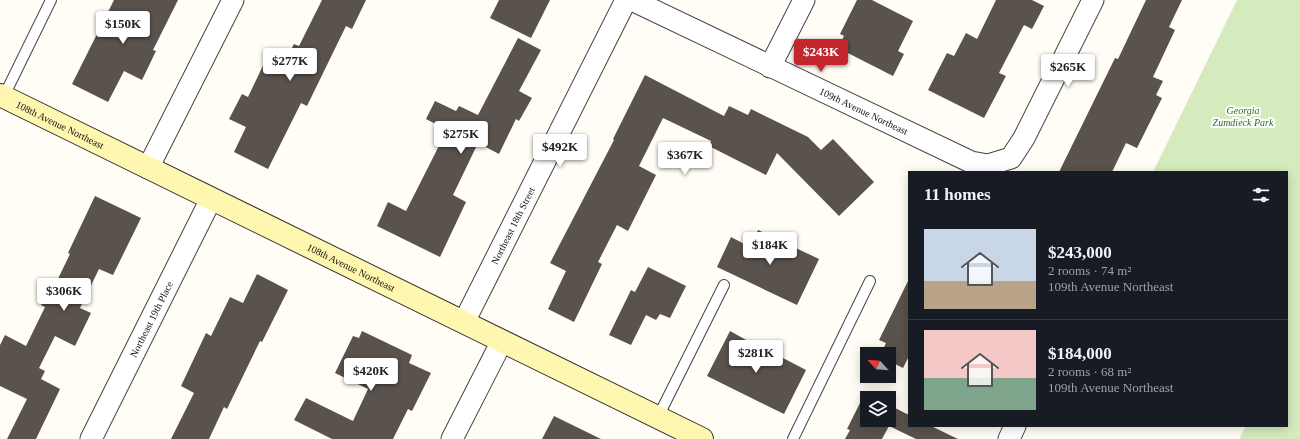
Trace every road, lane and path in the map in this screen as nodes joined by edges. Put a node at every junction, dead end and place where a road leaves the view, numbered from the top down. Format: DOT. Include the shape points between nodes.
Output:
graph roads {
  1 [pos="51,0"];
  2 [pos="233,0"];
  3 [pos="626,0"];
  4 [pos="632,0"];
  5 [pos="804,0"];
  6 [pos="1093,0"];
  7 [pos="770,67"];
  8 [pos="2,96"];
  9 [pos="148,168"];
  10 [pos="211,199"];
  11 [pos="870,281"];
  12 [pos="724,285"];
  13 [pos="464,322"];
  14 [pos="502,340"];
  15 [pos="658,417"];
  16 [pos="1015,427"];
  17 [pos="91,439"];
  18 [pos="452,439"];
  19 [pos="702,439"];
  20 [pos="793,439"];
  21 [pos="1009,439"];
  1 -- 8 [label="lane"];
  2 -- 9 [label="street"];
  3 -- 13 [label="street, Northeast 18th Street"];
  4 -- 7 [label="street, 109th Avenue Northeast"];
  5 -- 7 [label="street"];
  6 -- 7 [label="street, 109th Avenue Northeast" via="1024,138 1011,158 988,165 971,162"];
  8 -- 9 [label="main road, 108th Avenue Northeast"];
  9 -- 10 [label="main road, 108th Avenue Northeast"];
  10 -- 13 [label="main road, 108th Avenue Northeast"];
  10 -- 17 [label="street, Northeast 19th Place"];
  11 -- 20 [label="lane"];
  12 -- 15 [label="lane"];
  13 -- 14 [label="main road, 108th Avenue Northeast"];
  14 -- 15 [label="main road, 108th Avenue Northeast"];
  14 -- 18 [label="street"];
  15 -- 19 [label="main road, 108th Avenue Northeast"];
  16 -- 21 [label="street"];
}
